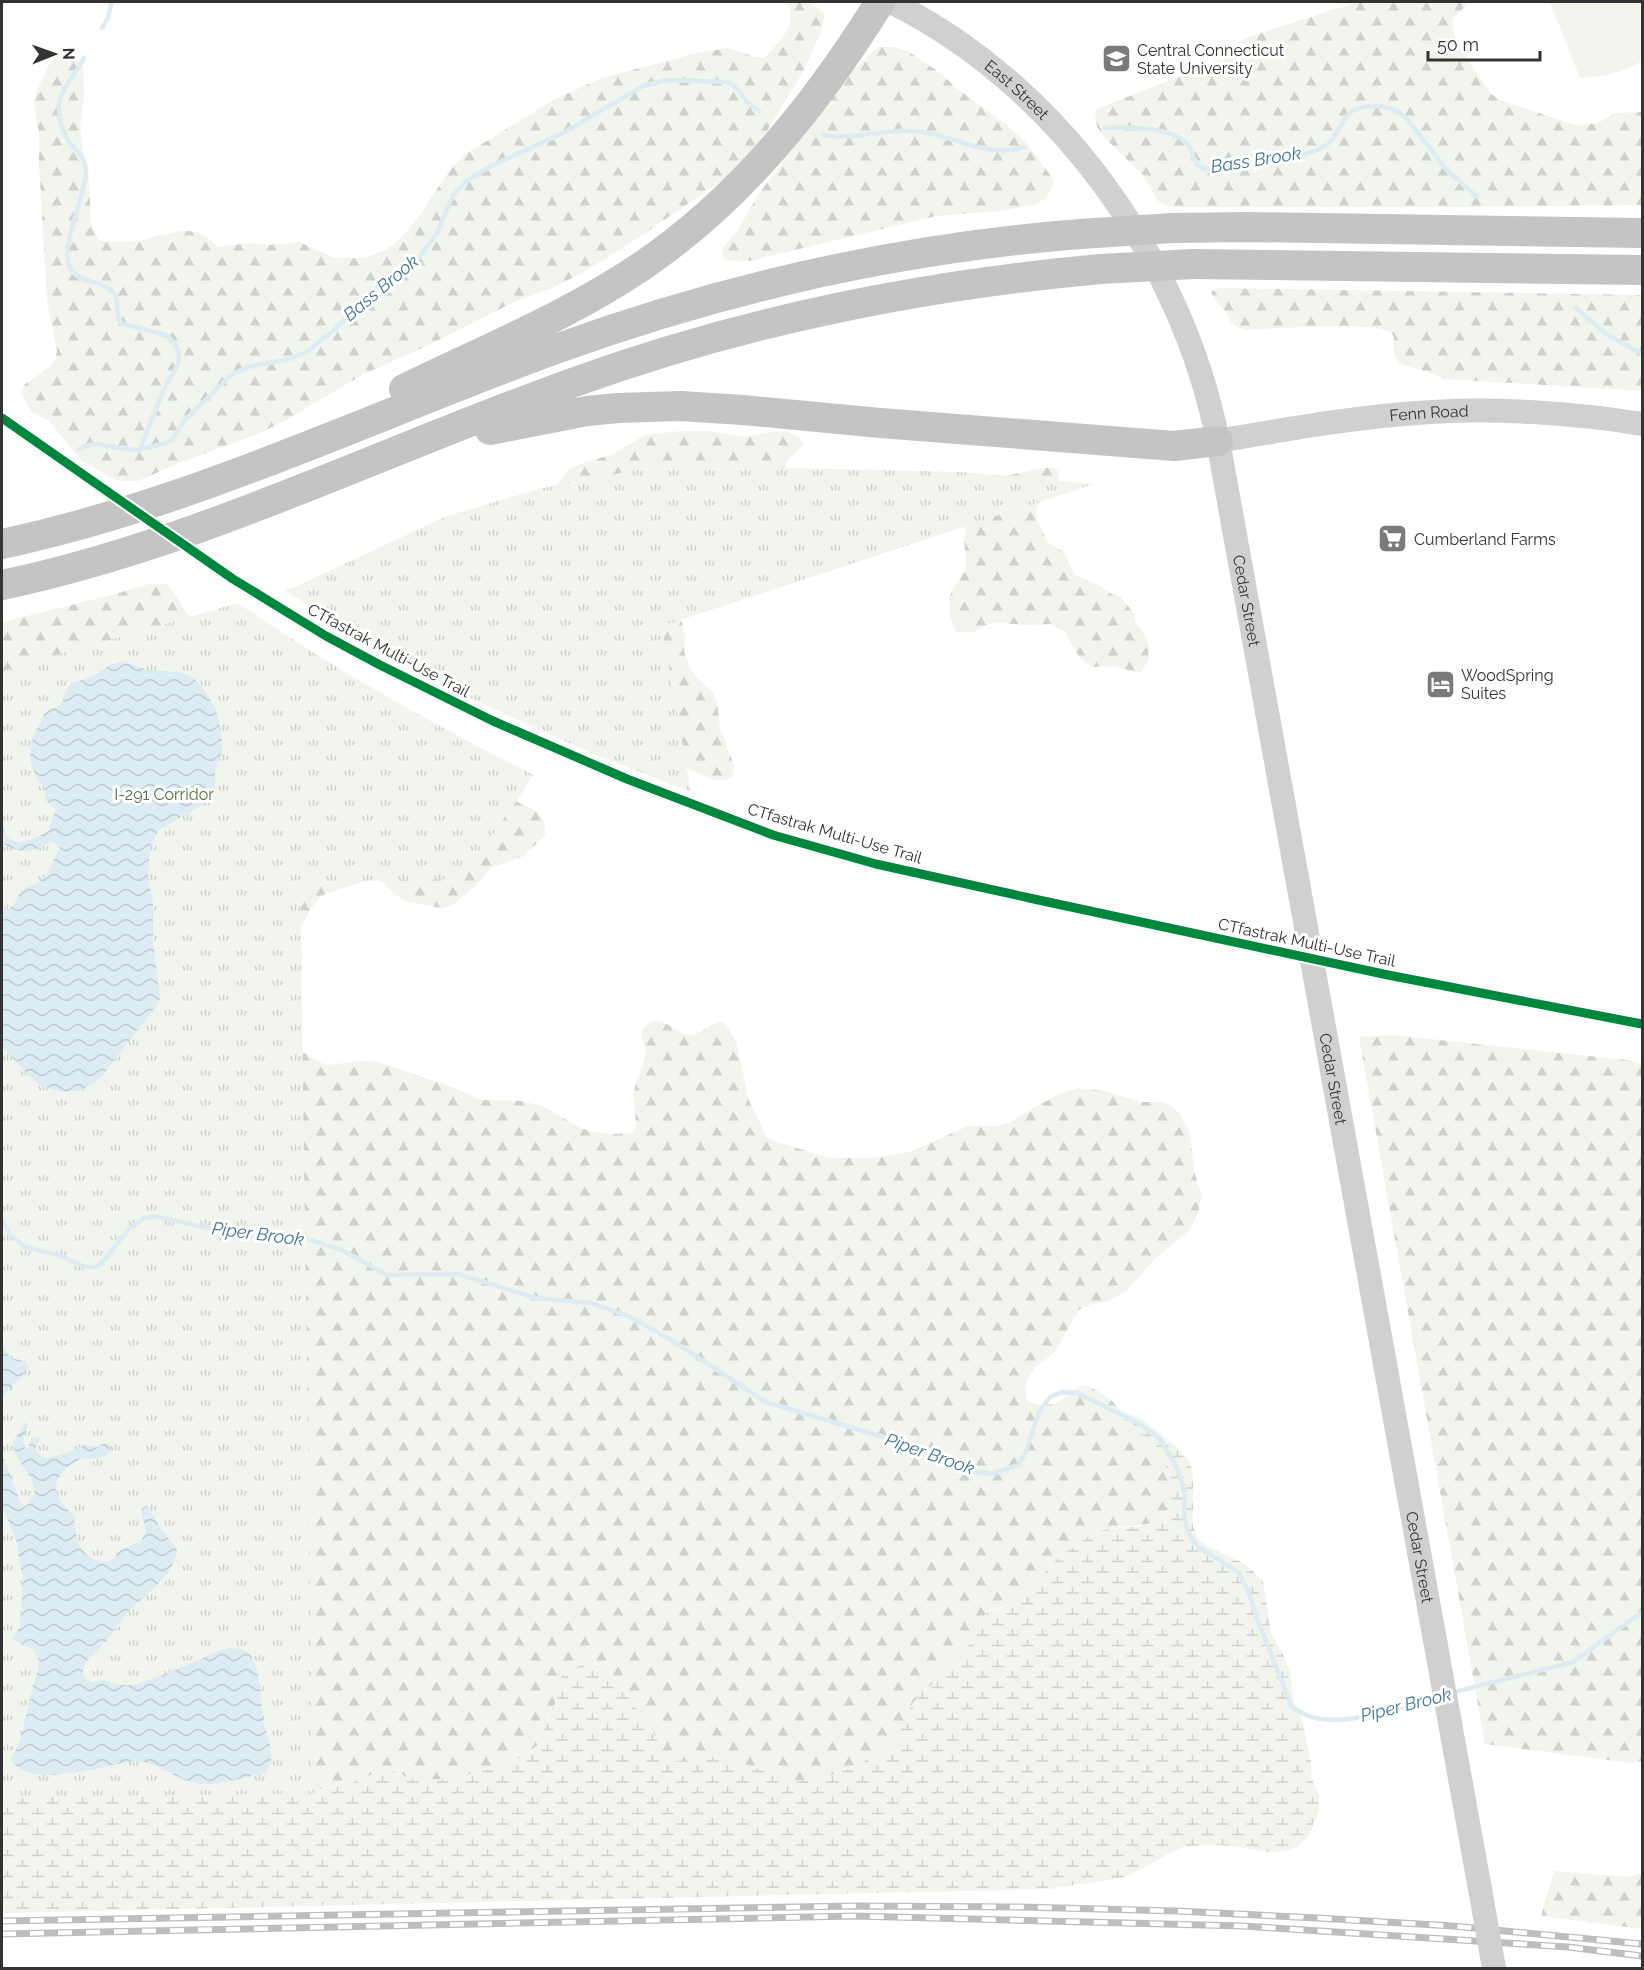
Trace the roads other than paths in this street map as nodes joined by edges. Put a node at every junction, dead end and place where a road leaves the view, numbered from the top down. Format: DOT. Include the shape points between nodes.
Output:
graph roads {
  1 [pos="880,2"];
  2 [pos="891,2"];
  3 [pos="1119,208"];
  4 [pos="1642,233"];
  5 [pos="1642,270"];
  6 [pos="1642,424"];
  7 [pos="443,433"];
  8 [pos="1218,441"];
  9 [pos="226,478"];
  10 [pos="2,544"];
  11 [pos="2,585"];
  12 [pos="1494,1968"];
  1 -- 9 [label="highway" via="816,96 762,162 717,207 663,251 569,309 273,447"];
  2 -- 3 [label="main road, East Street" via="949,35 1009,81 1065,135"];
  3 -- 8 [label="main road, Cedar Street" via="1160,276 1186,331"];
  4 -- 9 [label="highway, bridge" via="1173,228 987,244 874,262 683,308 555,350"];
  5 -- 7 [label="highway, bridge" via="1193,264 1024,276 786,318 605,371"];
  6 -- 8 [label="main road, Fenn Road" via="1524,412 1435,412 1297,427"];
  7 -- 8 [label="highway" via="492,429 586,411 680,406 1174,446"];
  7 -- 11 [label="highway" via="210,524 72,568"];
  8 -- 12 [label="main road, Cedar Street, bridge"];
  9 -- 10 [label="highway" via="86,524"];
}
